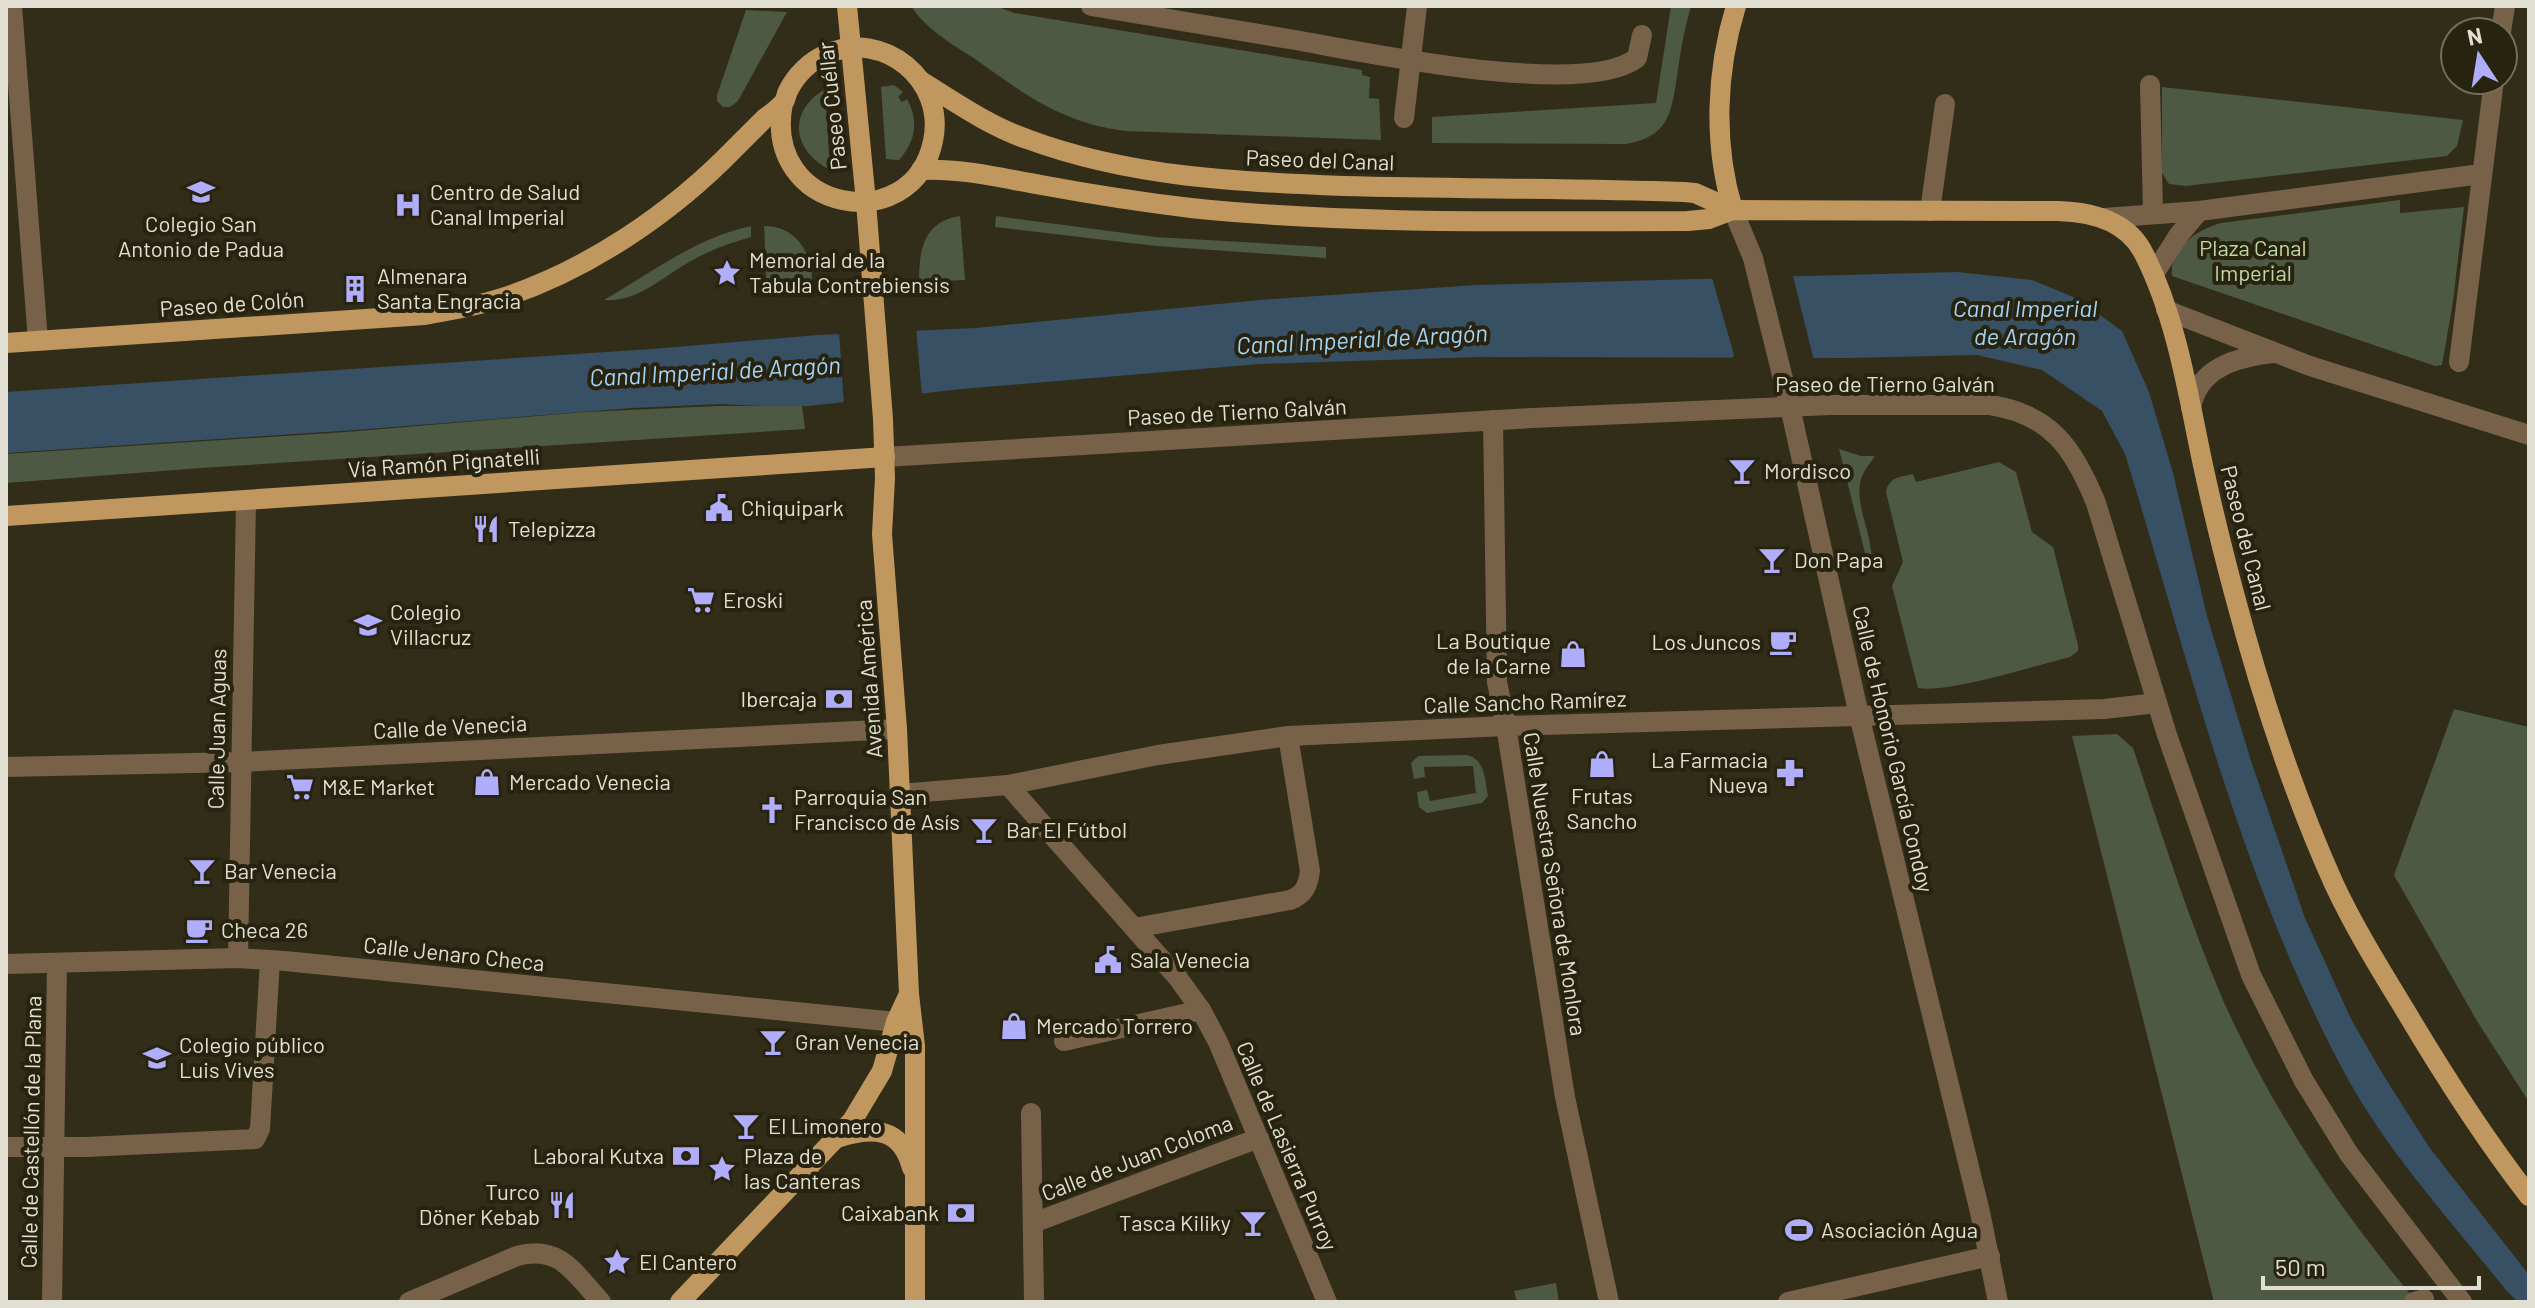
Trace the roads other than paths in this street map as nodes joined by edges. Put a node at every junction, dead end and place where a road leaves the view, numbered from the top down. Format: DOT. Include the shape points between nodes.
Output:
graph roads {
  1 [pos="12,6"];
  2 [pos="847,6"];
  3 [pos="1091,6"];
  4 [pos="1417,6"];
  5 [pos="1736,6"];
  6 [pos="1642,35"];
  7 [pos="851,48"];
  8 [pos="1410,60"];
  9 [pos="11,61"];
  10 [pos="921,81"];
  11 [pos="2150,85"];
  12 [pos="2492,96"];
  13 [pos="783,103"];
  14 [pos="1945,104"];
  15 [pos="1404,118"];
  16 [pos="921,170"];
  17 [pos="2481,174"];
  18 [pos="866,202"];
  19 [pos="1733,210"];
  20 [pos="1930,211"];
  21 [pos="2199,211"];
  22 [pos="2153,213"];
  23 [pos="2104,218"];
  24 [pos="2154,274"];
  25 [pos="875,307"];
  26 [pos="2166,310"];
  27 [pos="38,341"];
  28 [pos="6,343"];
  29 [pos="2273,353"];
  30 [pos="2459,362"];
  31 [pos="1790,407"];
  32 [pos="2191,408"];
  33 [pos="1493,420"];
  34 [pos="2529,435"];
  35 [pos="885,457"];
  36 [pos="246,500"];
  37 [pos="6,516"];
  38 [pos="2157,703"];
  39 [pos="1859,715"];
  40 [pos="1506,726"];
  41 [pos="897,729"];
  42 [pos="1288,736"];
  43 [pos="240,762"];
  44 [pos="6,767"];
  45 [pos="1008,785"];
  46 [pos="900,794"];
  47 [pos="1134,928"];
  48 [pos="238,958"];
  49 [pos="270,960"];
  50 [pos="57,963"];
  51 [pos="6,964"];
  52 [pos="909,994"];
  53 [pos="1201,1010"];
  54 [pos="896,1022"];
  55 [pos="1064,1041"];
  56 [pos="1031,1113"];
  57 [pos="837,1138"];
  58 [pos="1259,1138"];
  59 [pos="6,1147"];
  60 [pos="55,1148"];
  61 [pos="915,1179"];
  62 [pos="2529,1196"];
  63 [pos="1033,1223"];
  64 [pos="1990,1256"];
  65 [pos="685,1300"];
  66 [pos="1323,1301"];
  67 [pos="52,1302"];
  68 [pos="409,1302"];
  69 [pos="601,1302"];
  70 [pos="915,1302"];
  71 [pos="1034,1302"];
  72 [pos="1609,1302"];
  73 [pos="1788,1302"];
  74 [pos="1998,1302"];
  75 [pos="2462,1302"];
  1 -- 9 [label="street"];
  2 -- 7 [label="main road, Paseo Cuéllar"];
  3 -- 8 [label="street"];
  4 -- 8 [label="street"];
  5 -- 19 [label="main road" via="1723,64 1720,121 1722,165"];
  6 -- 8 [label="street" via="1634,60 1595,72 1514,73"];
  7 -- 10 [label="main road, Paseo del Canal" via="896,57"];
  7 -- 13 [label="main road, Paseo de Colón" via="814,61 795,79"];
  7 -- 18 [label="main road, Paseo Cuéllar"];
  8 -- 15 [label="street"];
  9 -- 27 [label="street"];
  10 -- 16 [label="main road, Paseo del Canal" via="936,125"];
  10 -- 19 [label="main road, Paseo del Canal" via="1025,139 1142,170 1310,184 1684,192"];
  11 -- 22 [label="street"];
  12 -- 17 [label="street"];
  13 -- 18 [label="main road" via="780,130 794,169 825,195"];
  13 -- 27 [label="main road, Paseo de Colón" via="649,221 590,258 501,299 425,315"];
  14 -- 20 [label="street"];
  16 -- 18 [label="main road" via="891,195"];
  16 -- 19 [label="main road, Paseo del Canal" via="1191,208 1289,216 1688,221"];
  17 -- 21 [label="street"];
  17 -- 30 [label="street"];
  18 -- 25 [label="main road, Paseo Cuéllar"];
  19 -- 20 [label="main road, Paseo del Canal"];
  19 -- 31 [label="street, Calle de Honorio García Condoy" via="1753,258"];
  20 -- 23 [label="main road, Paseo del Canal" via="2067,211"];
  21 -- 22 [label="street"];
  21 -- 24 [label="street"];
  22 -- 23 [label="street"];
  23 -- 24 [label="main road, Paseo del Canal" via="2129,233"];
  24 -- 26 [label="main road, Paseo del Canal"];
  25 -- 35 [label="main road, Avenida América"];
  26 -- 29 [label="street"];
  26 -- 32 [label="main road, Paseo del Canal"];
  27 -- 28 [label="main road, Paseo de Colón"];
  29 -- 32 [label="street" via="2209,373 2196,388"];
  29 -- 34 [label="street"];
  31 -- 33 [label="street, Paseo de Tierno Galván"];
  31 -- 38 [label="street, Paseo de Tierno Galván" via="1990,405 2048,426 2077,463 2096,503"];
  31 -- 39 [label="street, Calle de Honorio García Condoy"];
  32 -- 62 [label="main road, Paseo del Canal" via="2249,652 2310,828 2376,963 2484,1136"];
  33 -- 35 [label="street, Paseo de Tierno Galván"];
  33 -- 40 [label="street, Calle Nuestra Señora de Monlora" via="1497,682"];
  35 -- 36 [label="main road, Vía Ramón Pignatelli"];
  35 -- 41 [label="main road, Avenida América" via="882,534"];
  36 -- 37 [label="main road, Vía Ramón Pignatelli"];
  36 -- 43 [label="street, Calle Juan Aguas"];
  38 -- 39 [label="street, Calle Sancho Ramírez"];
  38 -- 75 [label="street, Paseo de Tierno Galván" via="2251,975 2304,1081 2349,1154"];
  39 -- 40 [label="street, Calle Sancho Ramírez"];
  39 -- 64 [label="street, Calle de Honorio García Condoy"];
  40 -- 42 [label="street, Calle Sancho Ramírez"];
  40 -- 72 [label="street, Calle Nuestra Señora de Monlora" via="1565,1097"];
  41 -- 43 [label="street, Calle de Venecia"];
  41 -- 46 [label="main road, Avenida América"];
  42 -- 45 [label="street, Calle Sancho Ramírez"];
  42 -- 47 [label="street" via="1310,871 1304,890 1290,900"];
  43 -- 44 [label="street, Calle de Venecia"];
  43 -- 48 [label="street, Calle Juan Aguas"];
  45 -- 46 [label="street, Calle Sancho Ramírez"];
  45 -- 47 [label="street, Calle de Lasierra Purroy"];
  46 -- 52 [label="main road, Avenida América"];
  47 -- 53 [label="street, Calle de Lasierra Purroy"];
  48 -- 49 [label="street, Calle Jenaro Checa"];
  48 -- 50 [label="street, Calle Jenaro Checa"];
  49 -- 54 [label="street, Calle Jenaro Checa"];
  49 -- 60 [label="street" via="260,1129 255,1139"];
  50 -- 51 [label="street, Calle Jenaro Checa"];
  50 -- 60 [label="street, Calle de Castellón de la Plana"];
  52 -- 54 [label="main road, Avenida América"];
  52 -- 61 [label="main road, Avenida América" via="915,1046"];
  53 -- 55 [label="street"];
  53 -- 58 [label="street, Calle de Lasierra Purroy"];
  54 -- 57 [label="main road" via="882,1071"];
  56 -- 63 [label="street"];
  57 -- 61 [label="main road" via="862,1132 893,1137 905,1148"];
  57 -- 65 [label="main road"];
  58 -- 63 [label="street, Calle de Juan Coloma"];
  58 -- 66 [label="street, Calle de Lasierra Purroy"];
  59 -- 60 [label="street"];
  60 -- 67 [label="street, Calle de Castellón de la Plana"];
  61 -- 70 [label="main road, Avenida América"];
  63 -- 71 [label="street"];
  64 -- 73 [label="street"];
  64 -- 74 [label="street, Calle de Honorio García Condoy"];
  68 -- 69 [label="street" via="532,1252 562,1260"];
}
